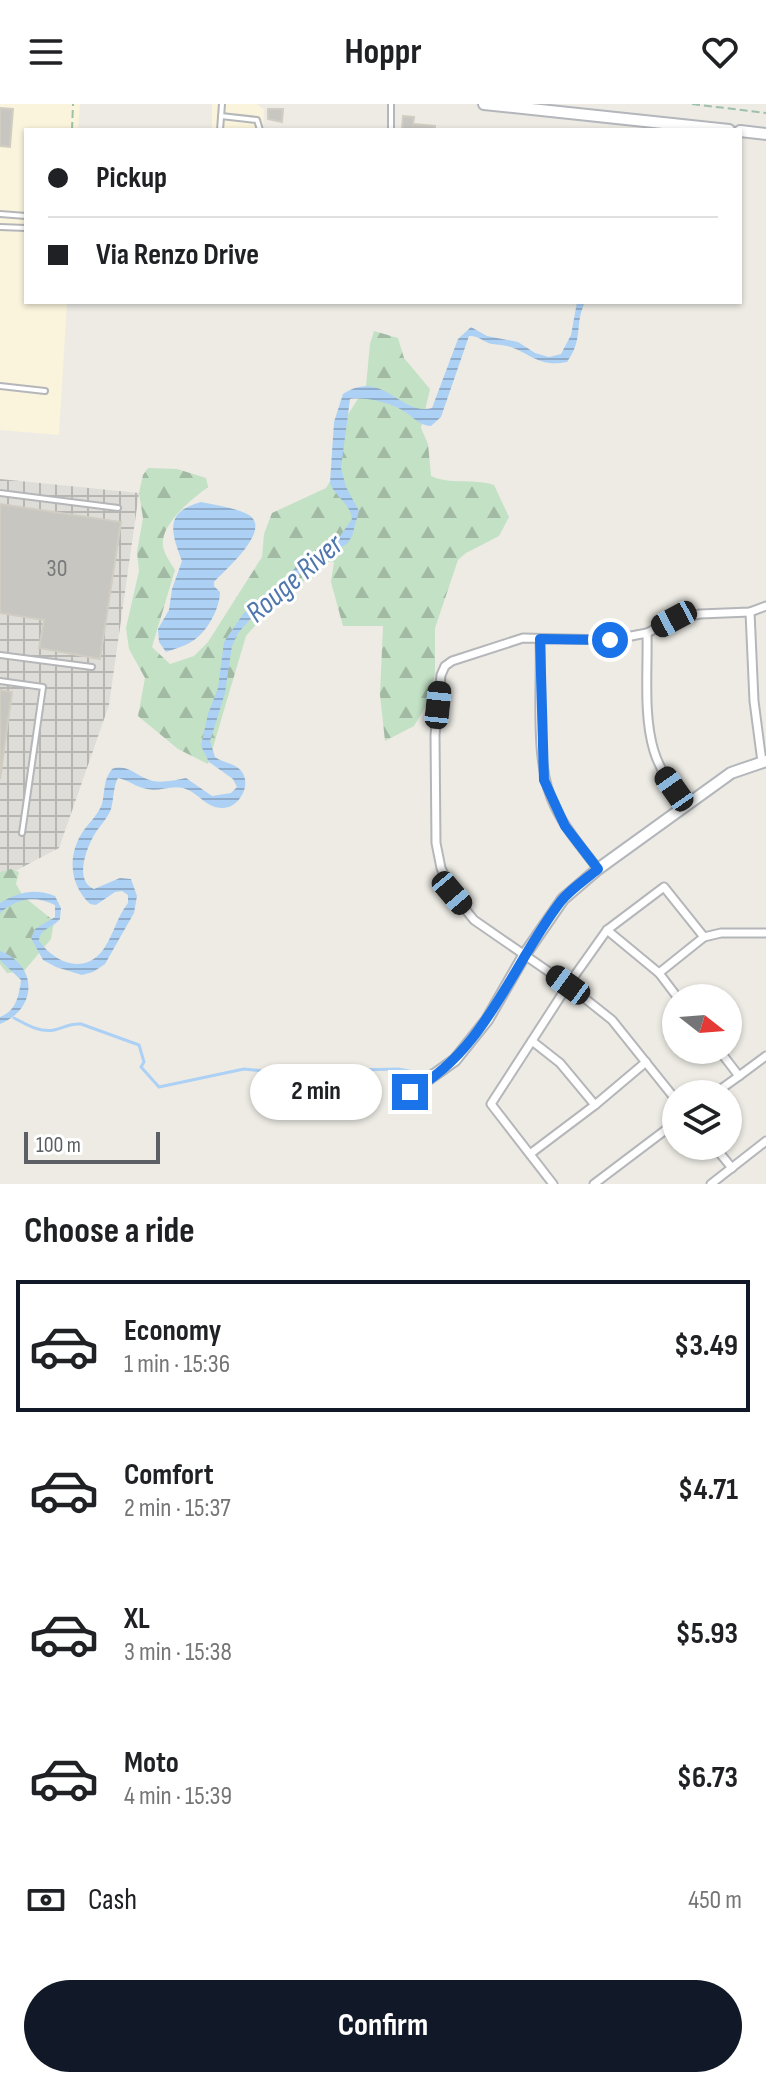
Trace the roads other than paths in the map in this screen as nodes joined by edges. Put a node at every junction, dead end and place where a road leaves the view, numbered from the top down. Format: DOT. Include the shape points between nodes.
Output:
graph roads {
  1 [pos="222,104"];
  2 [pos="391,104"];
  3 [pos="484,104"];
  4 [pos="221,116"];
  5 [pos="220,128"];
  6 [pos="259,128"];
  7 [pos="391,128"];
  8 [pos="710,128"];
  9 [pos="742,131"];
  10 [pos="766,134"];
  11 [pos="0,214"];
  12 [pos="24,216"];
  13 [pos="0,227"];
  14 [pos="24,228"];
  15 [pos="0,386"];
  16 [pos="45,391"];
  17 [pos="0,493"];
  18 [pos="118,508"];
  19 [pos="766,606"];
  20 [pos="750,612"];
  21 [pos="647,633"];
  22 [pos="540,639"];
  23 [pos="0,655"];
  24 [pos="92,667"];
  25 [pos="0,681"];
  26 [pos="764,762"];
  27 [pos="685,805"];
  28 [pos="22,833"];
  29 [pos="598,869"];
  30 [pos="607,930"];
  31 [pos="766,933"];
  32 [pos="704,937"];
  33 [pos="525,954"];
  34 [pos="659,973"];
  35 [pos="667,984"];
  36 [pos="568,985"];
  37 [pos="532,1041"];
  38 [pos="766,1056"];
  39 [pos="646,1062"];
  40 [pos="730,1064"];
  41 [pos="739,1076"];
  42 [pos="733,1080"];
  43 [pos="662,1082"];
  44 [pos="410,1092"];
  45 [pos="595,1105"];
  46 [pos="662,1133"];
  47 [pos="766,1141"];
  48 [pos="530,1154"];
  49 [pos="725,1160"];
  50 [pos="732,1168"];
  51 [pos="553,1184"];
  52 [pos="594,1184"];
  53 [pos="711,1184"];
  1 -- 4 [label="lane"];
  2 -- 7 [label="lane"];
  3 -- 8 [label="street"];
  4 -- 5 [label="lane"];
  4 -- 6 [label="lane" via="257,120"];
  9 -- 10 [label="street"];
  11 -- 12 [label="lane"];
  13 -- 14 [label="lane"];
  15 -- 16 [label="lane"];
  17 -- 18 [label="lane"];
  19 -- 20 [label="street"];
  20 -- 21 [label="street" via="674,619"];
  20 -- 26 [label="street" via="754,701"];
  21 -- 22 [label="street" via="610,640"];
  21 -- 27 [label="street" via="653,749"];
  22 -- 29 [label="street" via="544,780 565,826"];
  22 -- 33 [label="street" via="523,638 445,666 435,735 441,868 452,893 474,920"];
  23 -- 24 [label="lane"];
  25 -- 28 [label="lane" via="43,687"];
  26 -- 27 [label="street" via="731,773"];
  27 -- 29 [label="street"];
  29 -- 33 [label="street" via="563,899"];
  30 -- 32 [label="street" via="664,887"];
  30 -- 34 [label="street"];
  30 -- 36 [label="street"];
  31 -- 32 [label="street"];
  32 -- 34 [label="street"];
  33 -- 36 [label="street"];
  33 -- 44 [label="street" via="487,1020 455,1060"];
  34 -- 35 [label="street"];
  36 -- 37 [label="street"];
  36 -- 39 [label="street" via="612,1020"];
  37 -- 45 [label="street" via="560,1063"];
  37 -- 48 [label="street" via="491,1104"];
  38 -- 41 [label="street"];
  39 -- 43 [label="street"];
  39 -- 45 [label="street"];
  40 -- 41 [label="street"];
  41 -- 42 [label="street"];
  45 -- 48 [label="street"];
  46 -- 52 [label="street"];
  47 -- 50 [label="street"];
  48 -- 51 [label="street"];
  49 -- 50 [label="street"];
  50 -- 53 [label="street"];
}
